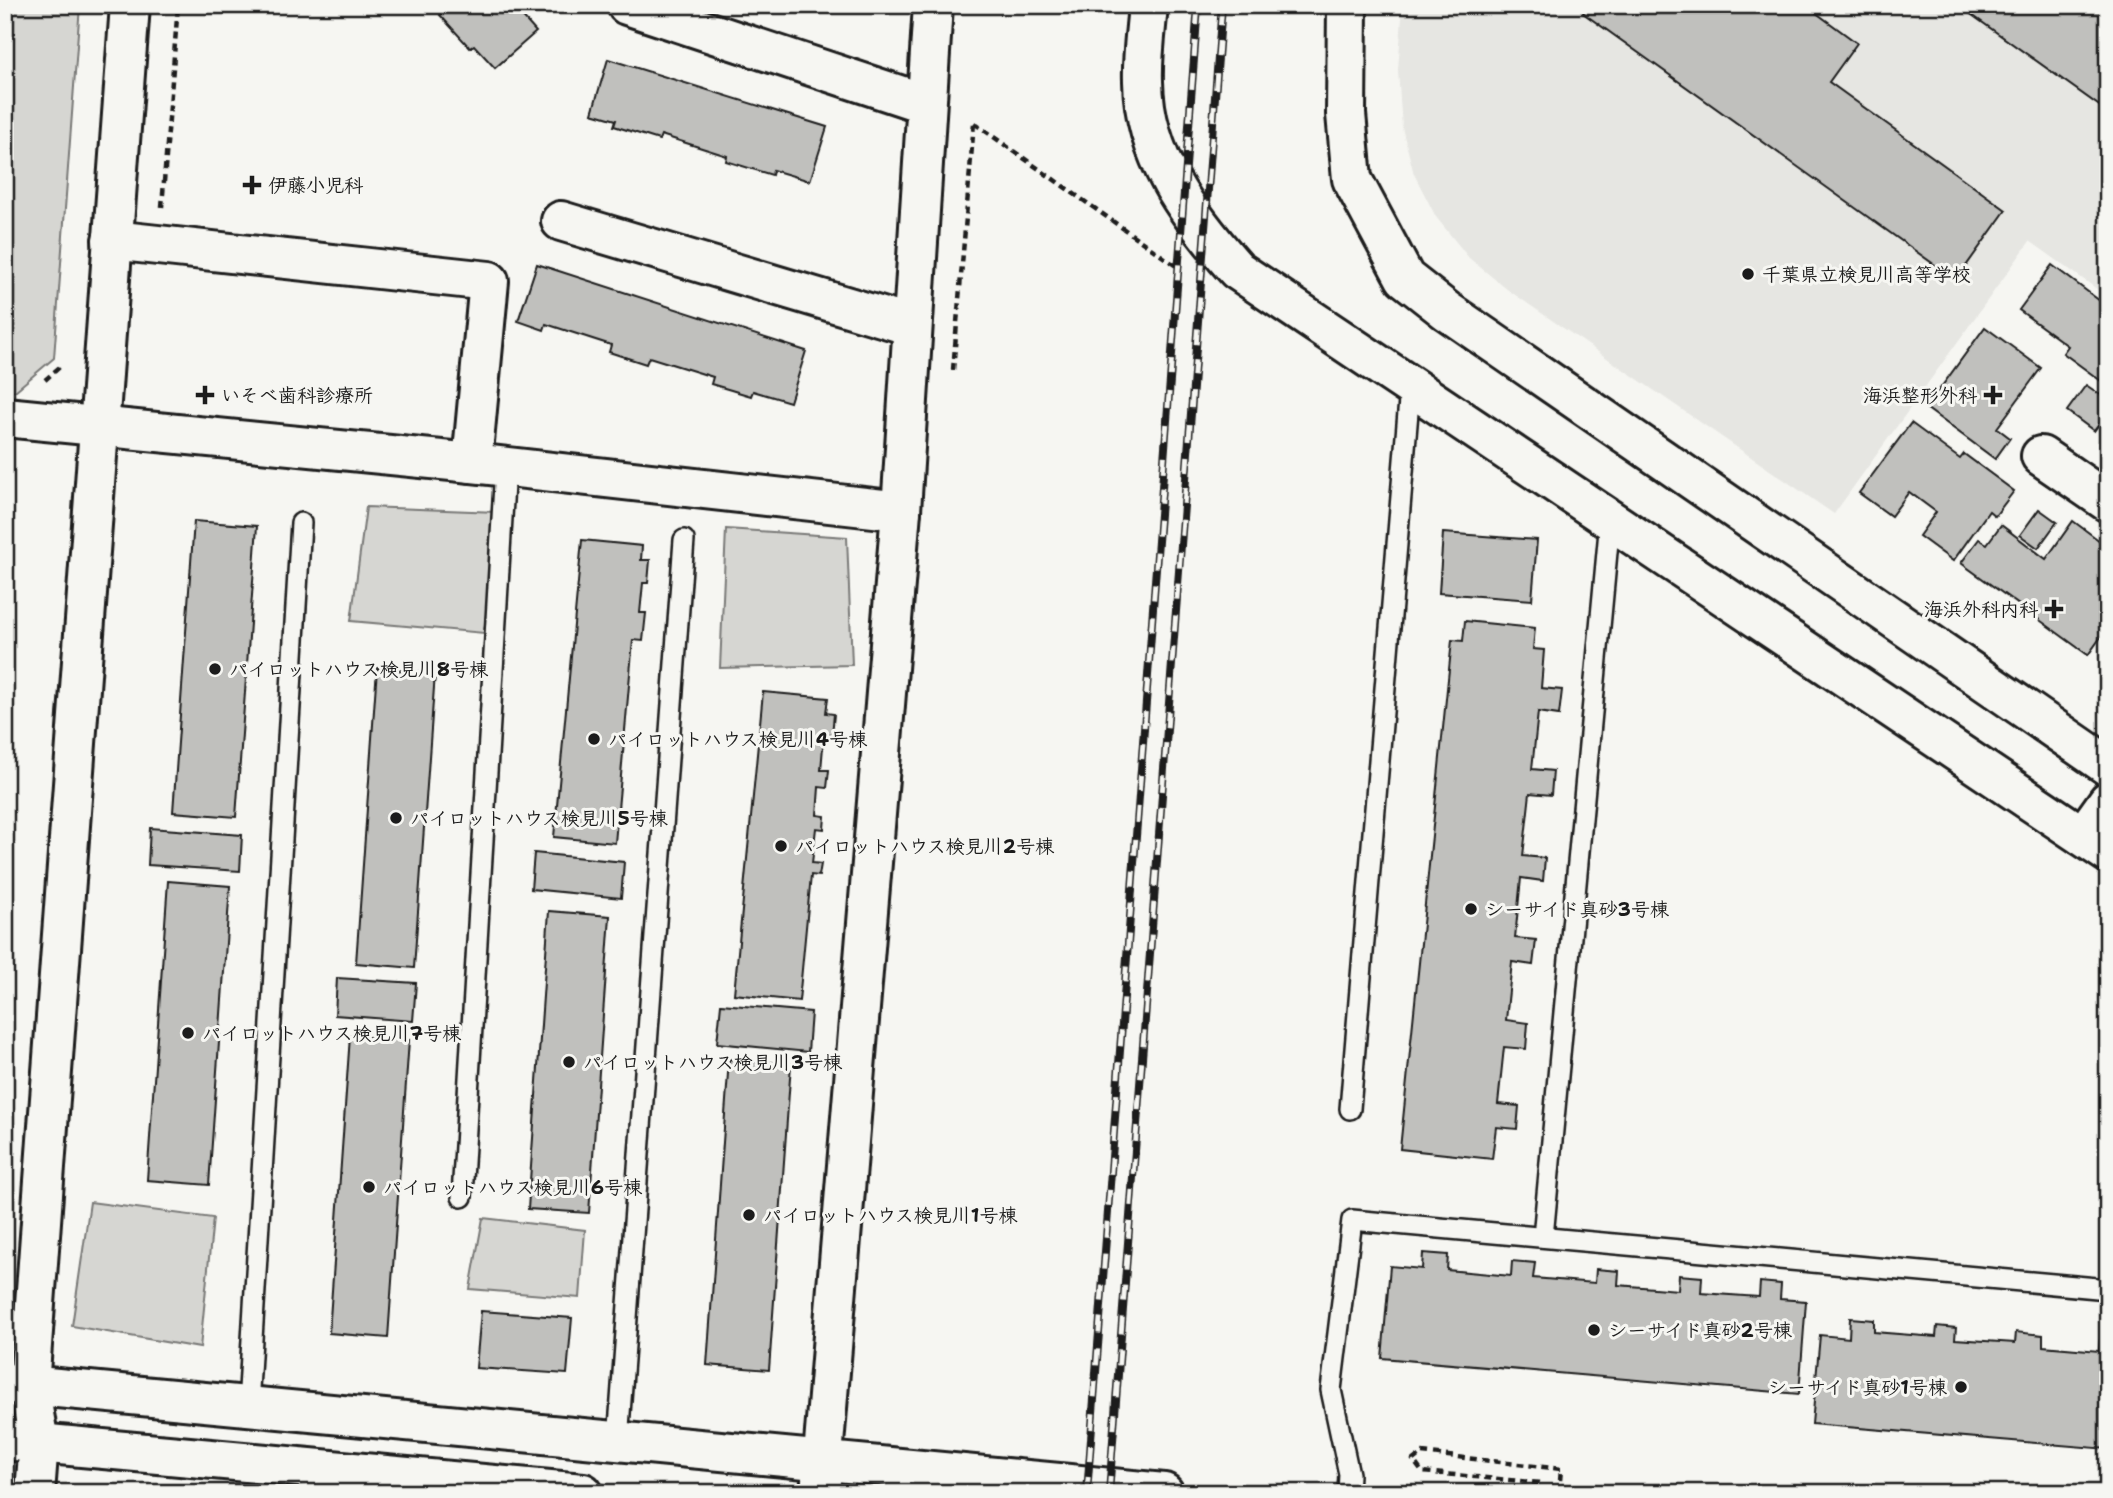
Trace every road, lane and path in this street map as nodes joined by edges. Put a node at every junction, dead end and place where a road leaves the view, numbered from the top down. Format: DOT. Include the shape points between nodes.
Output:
graph roads {
  1 [pos="130,5"];
  2 [pos="178,5"];
  3 [pos="627,5"];
  4 [pos="933,5"];
  5 [pos="1148,5"];
  6 [pos="1347,5"];
  7 [pos="926,104"];
  8 [pos="162,208"];
  9 [pos="561,221"];
  10 [pos="112,240"];
  11 [pos="1180,268"];
  12 [pos="912,326"];
  13 [pos="952,381"];
  14 [pos="1410,388"];
  15 [pos="5,417"];
  16 [pos="98,426"];
  17 [pos="2041,456"];
  18 [pos="489,465"];
  19 [pos="2108,502"];
  20 [pos="901,511"];
  21 [pos="1609,520"];
  22 [pos="301,523"];
  23 [pos="684,540"];
  24 [pos="2108,766"];
  25 [pos="2108,801"];
  26 [pos="2096,845"];
  27 [pos="1350,1109"];
  28 [pos="462,1197"];
  29 [pos="1543,1237"];
  30 [pos="2108,1289"];
  31 [pos="17,1385"];
  32 [pos="248,1406"];
  33 [pos="5,1420"];
  34 [pos="22,1441"];
  35 [pos="618,1441"];
  36 [pos="821,1476"];
  37 [pos="35,1493"];
  38 [pos="583,1493"];
  39 [pos="1164,1493"];
  40 [pos="1348,1493"];
  41 [pos="1541,1493"];
  42 [pos="1559,1493"];
  1 -- 10 [label="street"];
  2 -- 8 [label="path"];
  3 -- 7 [label="street"];
  4 -- 7 [label="street"];
  5 -- 14 [label="street" via="1146,106 1174,191 1237,270"];
  6 -- 24 [label="street" via="1346,114 1352,179 1405,278"];
  7 -- 12 [label="street"];
  9 -- 12 [label="street"];
  10 -- 16 [label="street"];
  10 -- 18 [label="street" via="489,281"];
  11 -- 13 [label="path" via="974,123"];
  12 -- 20 [label="street"];
  14 -- 21 [label="street"];
  14 -- 27 [label="lane"];
  15 -- 16 [label="street"];
  16 -- 18 [label="street"];
  16 -- 31 [label="street"];
  17 -- 19 [label="street"];
  18 -- 20 [label="street"];
  18 -- 28 [label="lane"];
  20 -- 36 [label="street"];
  21 -- 26 [label="street"];
  21 -- 29 [label="lane"];
  22 -- 32 [label="lane"];
  23 -- 35 [label="lane"];
  25 -- 26 [label="street"];
  29 -- 30 [label="lane"];
  29 -- 40 [label="lane" via="1352,1220 1331,1390 1349,1474"];
  31 -- 32 [label="street"];
  31 -- 33 [label="street"];
  31 -- 34 [label="street"];
  32 -- 35 [label="street"];
  34 -- 37 [label="street"];
  34 -- 38 [label="street"];
  35 -- 36 [label="street"];
  36 -- 39 [label="street"];
  41 -- 42 [label="path" via="1541,1483 1422,1472 1413,1460 1422,1453 1561,1469"];
}
